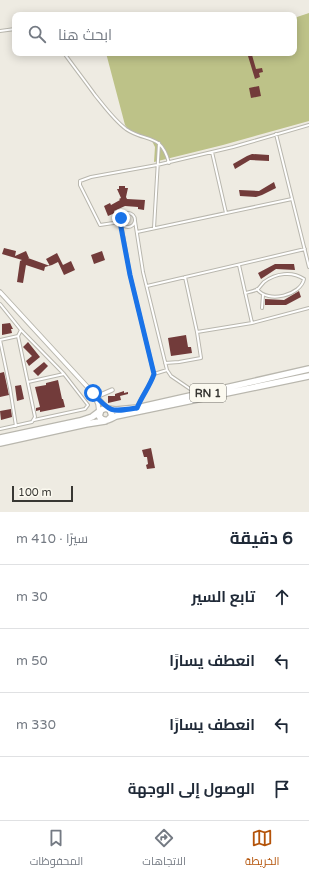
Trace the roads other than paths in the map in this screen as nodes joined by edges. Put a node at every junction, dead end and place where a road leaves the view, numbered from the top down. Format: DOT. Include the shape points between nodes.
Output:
graph roads {
  1 [pos="12,29"];
  2 [pos="0,31"];
  3 [pos="66,56"];
  4 [pos="309,125"];
  5 [pos="276,134"];
  6 [pos="159,143"];
  7 [pos="212,152"];
  8 [pos="169,163"];
  9 [pos="157,166"];
  10 [pos="292,199"];
  11 [pos="226,213"];
  12 [pos="135,221"];
  13 [pos="120,222"];
  14 [pos="154,228"];
  15 [pos="137,232"];
  16 [pos="305,249"];
  17 [pos="239,265"];
  18 [pos="309,267"];
  19 [pos="185,277"];
  20 [pos="309,277"];
  21 [pos="304,279"];
  22 [pos="147,286"];
  23 [pos="258,289"];
  24 [pos="0,292"];
  25 [pos="245,293"];
  26 [pos="263,294"];
  27 [pos="0,304"];
  28 [pos="262,308"];
  29 [pos="309,308"];
  30 [pos="252,323"];
  31 [pos="21,330"];
  32 [pos="197,332"];
  33 [pos="18,336"];
  34 [pos="165,363"];
  35 [pos="167,370"];
  36 [pos="309,370"];
  37 [pos="64,374"];
  38 [pos="154,374"];
  39 [pos="309,376"];
  40 [pos="28,382"];
  41 [pos="112,390"];
  42 [pos="198,395"];
  43 [pos="96,397"];
  44 [pos="137,408"];
  45 [pos="103,410"];
  46 [pos="34,420"];
  47 [pos="108,420"];
  48 [pos="16,426"];
  49 [pos="0,430"];
  50 [pos="0,438"];
  51 [pos="0,443"];
  1 -- 2 [label="lane"];
  3 -- 6 [label="lane" via="108,111 125,128"];
  4 -- 5 [label="lane"];
  5 -- 7 [label="lane"];
  5 -- 10 [label="lane"];
  6 -- 8 [label="lane" via="166,152"];
  6 -- 9 [label="lane"];
  7 -- 8 [label="lane"];
  7 -- 11 [label="lane"];
  8 -- 9 [label="lane"];
  9 -- 13 [label="lane" via="80,181 100,225"];
  9 -- 14 [label="lane"];
  10 -- 11 [label="lane"];
  10 -- 16 [label="lane"];
  11 -- 14 [label="lane"];
  12 -- 13 [label="lane" via="129,228"];
  12 -- 13 [label="lane" via="128,213 122,216"];
  12 -- 15 [label="lane"];
  13 -- 38 [label="lane"];
  14 -- 15 [label="lane"];
  15 -- 22 [label="lane"];
  16 -- 17 [label="lane"];
  16 -- 18 [label="lane"];
  17 -- 19 [label="lane"];
  17 -- 25 [label="lane"];
  19 -- 22 [label="lane"];
  19 -- 32 [label="lane"];
  20 -- 21 [label="lane"];
  21 -- 23 [label="lane" via="298,275 282,275 265,281"];
  21 -- 26 [label="lane" via="300,287 288,294"];
  22 -- 34 [label="lane"];
  23 -- 25 [label="lane"];
  23 -- 26 [label="lane"];
  24 -- 43 [label="street"];
  25 -- 30 [label="lane"];
  26 -- 28 [label="lane"];
  27 -- 31 [label="lane"];
  29 -- 30 [label="lane"];
  30 -- 32 [label="lane"];
  31 -- 33 [label="lane"];
  31 -- 37 [label="lane"];
  32 -- 34 [label="lane" via="201,358"];
  33 -- 40 [label="lane"];
  33 -- 48 [label="lane" via="0,340"];
  34 -- 35 [label="lane"];
  35 -- 38 [label="lane"];
  35 -- 42 [label="lane" via="171,376"];
  36 -- 42 [label="main road, RN 1"];
  37 -- 40 [label="lane"];
  37 -- 46 [label="lane" via="88,406 85,409"];
  38 -- 44 [label="lane"];
  39 -- 47 [label="main road, RN 1" via="116,416"];
  40 -- 46 [label="lane"];
  41 -- 43 [label="street"];
  42 -- 44 [label="main road, RN 1"];
  43 -- 45 [label="street"];
  43 -- 45 [label="street"];
  44 -- 45 [label="main road, RN 1"];
  45 -- 47 [label="main road" via="100,418"];
  45 -- 47 [label="main road" via="112,414"];
  45 -- 50 [label="main road, RN 1" via="80,421"];
  46 -- 48 [label="lane"];
  47 -- 51 [label="main road, RN 1"];
  48 -- 49 [label="lane"];
}
